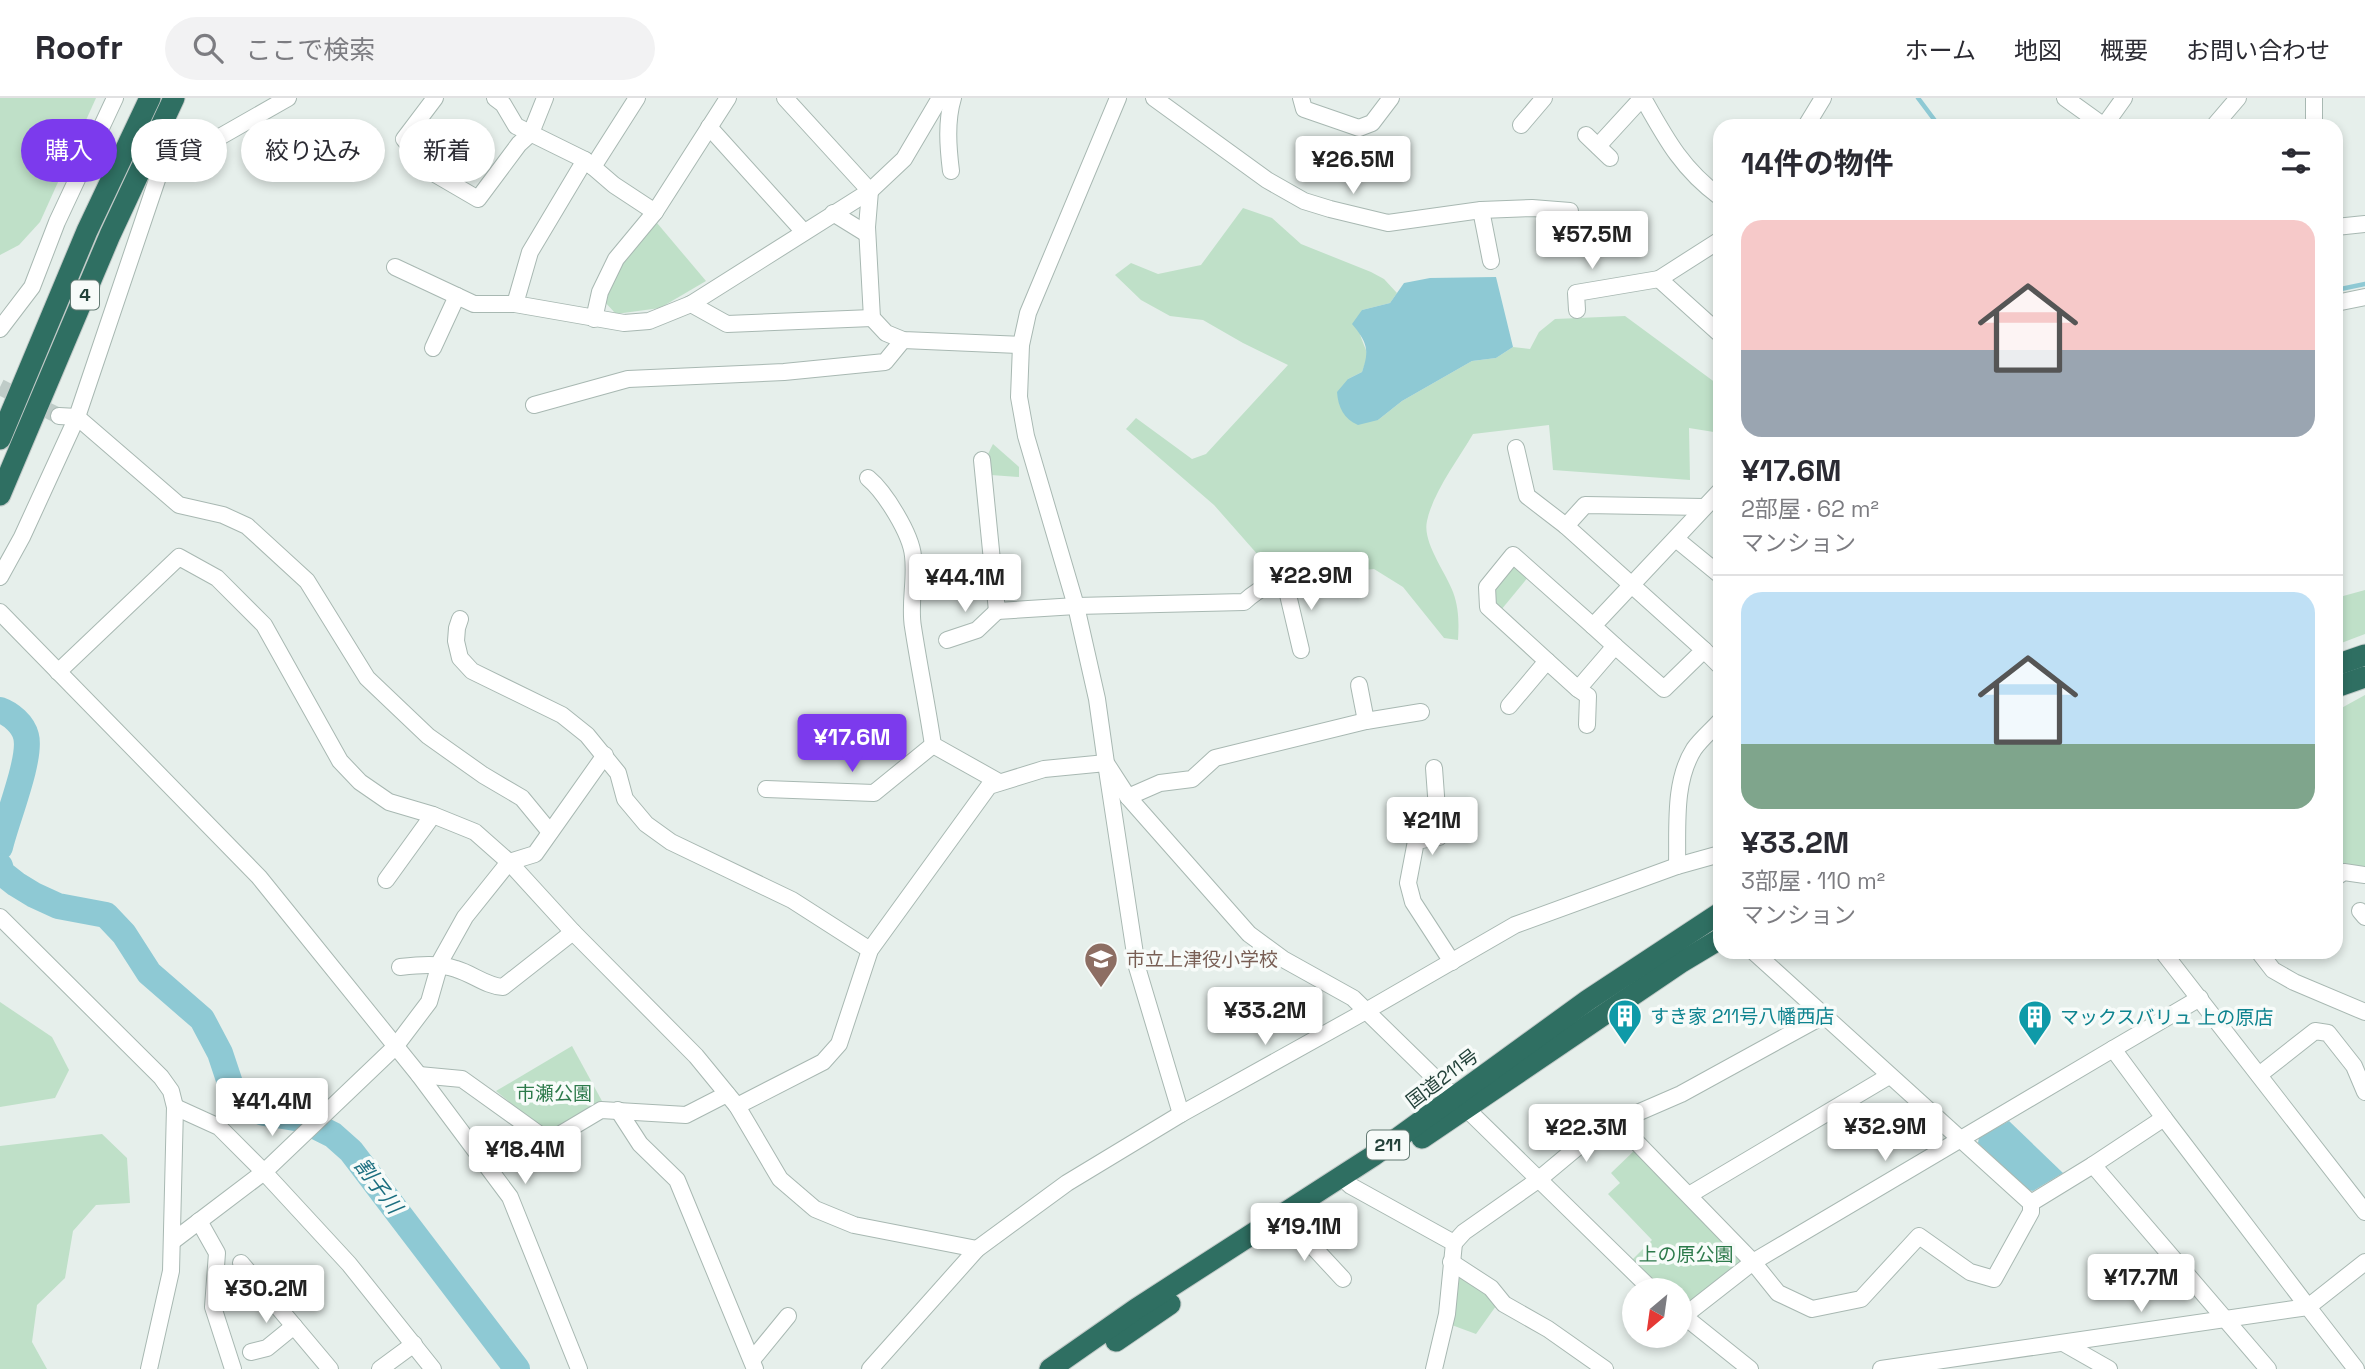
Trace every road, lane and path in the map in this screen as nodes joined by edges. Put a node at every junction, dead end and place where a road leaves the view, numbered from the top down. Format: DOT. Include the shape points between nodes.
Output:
graph roads {
  1 [pos="115,98"];
  2 [pos="150,98"];
  3 [pos="174,98"];
  4 [pos="288,98"];
  5 [pos="435,98"];
  6 [pos="495,98"];
  7 [pos="545,98"];
  8 [pos="638,98"];
  9 [pos="729,98"];
  10 [pos="785,98"];
  11 [pos="940,98"];
  12 [pos="953,98"];
  13 [pos="1118,98"];
  14 [pos="1154,98"];
  15 [pos="1301,98"];
  16 [pos="1391,98"];
  17 [pos="1544,98"];
  18 [pos="1642,98"];
  19 [pos="1823,98"];
  20 [pos="2065,98"];
  21 [pos="2124,98"];
  22 [pos="2237,98"];
  23 [pos="2314,98"];
  24 [pos="1810,119"];
  25 [pos="2094,119"];
  26 [pos="2109,119"];
  27 [pos="2220,119"];
  28 [pos="2314,119"];
  29 [pos="1521,125"];
  30 [pos="709,127"];
  31 [pos="531,134"];
  32 [pos="1598,146"];
  33 [pos="589,163"];
  34 [pos="951,171"];
  35 [pos="870,191"];
  36 [pos="1713,192"];
  37 [pos="1480,210"];
  38 [pos="1570,211"];
  39 [pos="655,212"];
  40 [pos="833,213"];
  41 [pos="2365,224"];
  42 [pos="2343,226"];
  43 [pos="803,231"];
  44 [pos="867,234"];
  45 [pos="1713,244"];
  46 [pos="1491,261"];
  47 [pos="395,267"];
  48 [pos="1659,279"];
  49 [pos="457,296"];
  50 [pos="2365,297"];
  51 [pos="2343,302"];
  52 [pos="515,304"];
  53 [pos="691,304"];
  54 [pos="1577,310"];
  55 [pos="872,318"];
  56 [pos="594,319"];
  57 [pos="1713,328"];
  58 [pos="0,329"];
  59 [pos="903,340"];
  60 [pos="1021,345"];
  61 [pos="433,348"];
  62 [pos="534,405"];
  63 [pos="59,416"];
  64 [pos="77,417"];
  65 [pos="0,439"];
  66 [pos="1516,448"];
  67 [pos="982,460"];
  68 [pos="868,478"];
  69 [pos="0,495"];
  70 [pos="1713,498"];
  71 [pos="1704,507"];
  72 [pos="1566,526"];
  73 [pos="1676,538"];
  74 [pos="1713,569"];
  75 [pos="0,577"];
  76 [pos="1314,580"];
  77 [pos="1285,582"];
  78 [pos="1634,585"];
  79 [pos="1076,606"];
  80 [pos="997,611"];
  81 [pos="0,612"];
  82 [pos="460,619"];
  83 [pos="1592,626"];
  84 [pos="947,640"];
  85 [pos="1615,646"];
  86 [pos="1301,650"];
  87 [pos="1704,650"];
  88 [pos="2365,655"];
  89 [pos="1713,659"];
  90 [pos="1547,661"];
  91 [pos="2343,663"];
  92 [pos="58,673"];
  93 [pos="2365,677"];
  94 [pos="1359,685"];
  95 [pos="2343,685"];
  96 [pos="1578,689"];
  97 [pos="1509,706"];
  98 [pos="1420,712"];
  99 [pos="1366,721"];
  100 [pos="1587,725"];
  101 [pos="1713,729"];
  102 [pos="933,745"];
  103 [pos="605,755"];
  104 [pos="1106,762"];
  105 [pos="1434,768"];
  106 [pos="999,782"];
  107 [pos="766,789"];
  108 [pos="1128,797"];
  109 [pos="433,815"];
  110 [pos="550,832"];
  111 [pos="1713,856"];
  112 [pos="509,862"];
  113 [pos="1677,866"];
  114 [pos="2343,873"];
  115 [pos="2365,875"];
  116 [pos="386,880"];
  117 [pos="0,917"];
  118 [pos="1713,918"];
  119 [pos="573,932"];
  120 [pos="1713,943"];
  121 [pos="870,950"];
  122 [pos="1762,959"];
  123 [pos="2168,959"];
  124 [pos="2264,959"];
  125 [pos="1451,962"];
  126 [pos="400,967"];
  127 [pos="439,967"];
  128 [pos="2200,998"];
  129 [pos="1366,1012"];
  130 [pos="2365,1012"];
  131 [pos="1823,1016"];
  132 [pos="395,1048"];
  133 [pos="2113,1049"];
  134 [pos="2359,1065"];
  135 [pos="419,1075"];
  136 [pos="2259,1075"];
  137 [pos="1889,1076"];
  138 [pos="2365,1092"];
  139 [pos="732,1100"];
  140 [pos="1460,1101"];
  141 [pos="175,1107"];
  142 [pos="618,1110"];
  143 [pos="1181,1114"];
  144 [pos="2164,1118"];
  145 [pos="1616,1121"];
  146 [pos="1959,1140"];
  147 [pos="2093,1165"];
  148 [pos="264,1172"];
  149 [pos="1538,1180"];
  150 [pos="1345,1181"];
  151 [pos="1689,1195"];
  152 [pos="2031,1203"];
  153 [pos="2365,1212"];
  154 [pos="199,1221"];
  155 [pos="1291,1223"];
  156 [pos="173,1241"];
  157 [pos="1454,1243"];
  158 [pos="977,1249"];
  159 [pos="1451,1262"];
  160 [pos="1753,1262"];
  161 [pos="2365,1262"];
  162 [pos="241,1263"];
  163 [pos="1640,1278"];
  164 [pos="1343,1279"];
  165 [pos="2308,1307"];
  166 [pos="1692,1308"];
  167 [pos="788,1316"];
  168 [pos="2224,1321"];
  169 [pos="1692,1323"];
  170 [pos="294,1326"];
  171 [pos="2065,1343"];
  172 [pos="414,1344"];
  173 [pos="251,1352"];
  174 [pos="1976,1356"];
  175 [pos="753,1365"];
  176 [pos="1602,1368"];
  177 [pos="149,1369"];
  178 [pos="233,1369"];
  179 [pos="330,1369"];
  180 [pos="380,1369"];
  181 [pos="433,1369"];
  182 [pos="579,1369"];
  183 [pos="870,1369"];
  184 [pos="1049,1369"];
  185 [pos="1075,1369"];
  186 [pos="1434,1369"];
  187 [pos="1750,1369"];
  188 [pos="1881,1369"];
  189 [pos="1990,1369"];
  190 [pos="2109,1369"];
  191 [pos="2268,1369"];
  192 [pos="2356,1369"];
  1 -- 58 [label="street" via="32,287"];
  2 -- 65 [label="highway, 4"];
  3 -- 69 [label="highway, 4"];
  4 -- 64 [label="street" via="160,172"];
  5 -- 31 [label="street" via="404,139 430,171 478,199"];
  6 -- 31 [label="street" via="516,126"];
  7 -- 31 [label="street"];
  8 -- 33 [label="street"];
  9 -- 30 [label="street"];
  10 -- 35 [label="street"];
  11 -- 35 [label="street" via="904,159"];
  12 -- 34 [label="street" via="949,111"];
  13 -- 60 [label="street" via="1028,313"];
  14 -- 37 [label="street" via="1267,180 1304,201 1388,223"];
  15 -- 16 [label="street" via="1304,109 1359,128 1372,123"];
  17 -- 29 [label="street"];
  18 -- 32 [label="street"];
  18 -- 36 [label="street" via="1672,149"];
  19 -- 24 [label="street"];
  20 -- 25 [label="street"];
  21 -- 26 [label="street"];
  22 -- 27 [label="street"];
  23 -- 28 [label="street"];
  30 -- 39 [label="street"];
  30 -- 43 [label="street"];
  31 -- 33 [label="street"];
  33 -- 39 [label="street"];
  33 -- 52 [label="street" via="530,252"];
  35 -- 40 [label="street"];
  35 -- 44 [label="street"];
  37 -- 38 [label="street"];
  37 -- 46 [label="street"];
  39 -- 56 [label="street" via="616,259 600,292"];
  40 -- 43 [label="street"];
  40 -- 44 [label="street"];
  41 -- 42 [label="street"];
  43 -- 53 [label="street"];
  44 -- 55 [label="street"];
  45 -- 48 [label="street"];
  47 -- 49 [label="street"];
  48 -- 54 [label="street" via="1576,293"];
  48 -- 57 [label="street"];
  49 -- 52 [label="street" via="474,304"];
  49 -- 61 [label="street"];
  50 -- 51 [label="street"];
  52 -- 56 [label="street"];
  53 -- 55 [label="street" via="727,324"];
  53 -- 56 [label="street" via="649,321"];
  55 -- 59 [label="street" via="886,333"];
  59 -- 60 [label="street"];
  59 -- 62 [label="street" via="885,362 628,379"];
  60 -- 79 [label="street" via="1019,397 1026,436"];
  63 -- 64 [label="street"];
  64 -- 75 [label="street"];
  64 -- 110 [label="street" via="179,505 247,526 307,581 368,678 428,736 522,798"];
  66 -- 72 [label="street" via="1527,496"];
  67 -- 80 [label="street"];
  68 -- 102 [label="street" via="896,514 913,554 912,624"];
  70 -- 71 [label="street"];
  71 -- 72 [label="street" via="1585,505"];
  71 -- 73 [label="street"];
  72 -- 78 [label="street"];
  73 -- 74 [label="street"];
  73 -- 78 [label="street"];
  76 -- 77 [label="street"];
  77 -- 79 [label="street" via="1260,587 1244,602"];
  77 -- 86 [label="street"];
  78 -- 83 [label="street"];
  78 -- 87 [label="street"];
  79 -- 80 [label="street"];
  79 -- 104 [label="street"];
  80 -- 84 [label="street" via="977,630"];
  81 -- 92 [label="street"];
  82 -- 103 [label="street" via="456,641 460,658 472,671 562,715"];
  83 -- 85 [label="street"];
  83 -- 90 [label="street" via="1513,555 1487,587 1488,607"];
  85 -- 87 [label="street" via="1664,689"];
  85 -- 96 [label="street"];
  87 -- 89 [label="street"];
  88 -- 91 [label="highway"];
  90 -- 96 [label="street"];
  90 -- 97 [label="street"];
  92 -- 109 [label="street" via="179,557 217,578 264,625 340,761 360,782 388,802"];
  92 -- 132 [label="street" via="259,877"];
  93 -- 95 [label="highway"];
  94 -- 99 [label="street"];
  96 -- 100 [label="street" via="1588,696"];
  98 -- 99 [label="street"];
  99 -- 108 [label="street" via="1216,758 1192,779 1160,783"];
  101 -- 113 [label="street" via="1683,771"];
  102 -- 106 [label="street"];
  102 -- 107 [label="street" via="874,793"];
  103 -- 110 [label="street"];
  103 -- 121 [label="street" via="618,773 625,799 646,824 671,842 792,900"];
  104 -- 106 [label="street" via="1044,769"];
  104 -- 108 [label="street"];
  104 -- 143 [label="street" via="1137,967"];
  105 -- 125 [label="street" via="1439,837 1416,841 1409,883 1413,902"];
  106 -- 121 [label="street" via="989,786"];
  108 -- 129 [label="street" via="1249,934 1353,998"];
  109 -- 112 [label="street" via="475,832"];
  109 -- 116 [label="street"];
  110 -- 112 [label="street" via="535,854"];
  111 -- 113 [label="street"];
  112 -- 119 [label="street"];
  112 -- 127 [label="street" via="465,917"];
  113 -- 125 [label="street" via="1515,925"];
  114 -- 115 [label="street"];
  117 -- 141 [label="street" via="161,1077"];
  118 -- 140 [label="highway, 国道211号 / 211" via="1588,1000"];
  119 -- 127 [label="street" via="503,987 455,968"];
  119 -- 139 [label="street" via="663,1021"];
  120 -- 140 [label="highway, 国道211号 / 211"];
  121 -- 139 [label="street" via="839,1044 823,1062"];
  122 -- 131 [label="street"];
  123 -- 128 [label="street"];
  124 -- 130 [label="street" via="2294,982"];
  125 -- 129 [label="street"];
  126 -- 127 [label="street"];
  127 -- 132 [label="street" via="429,1002"];
  128 -- 133 [label="street"];
  128 -- 136 [label="street"];
  129 -- 140 [label="street"];
  129 -- 143 [label="street"];
  131 -- 137 [label="street"];
  131 -- 145 [label="street" via="1681,1094"];
  132 -- 135 [label="street"];
  132 -- 148 [label="street"];
  133 -- 144 [label="street"];
  133 -- 146 [label="street"];
  134 -- 136 [label="street" via="2328,1032 2315,1031"];
  134 -- 138 [label="street"];
  135 -- 142 [label="street" via="462,1079 543,1137 559,1135 601,1110"];
  135 -- 182 [label="street" via="510,1196"];
  136 -- 153 [label="street"];
  137 -- 146 [label="street"];
  137 -- 151 [label="street"];
  139 -- 142 [label="street" via="686,1115"];
  139 -- 158 [label="street" via="780,1179 815,1209 854,1225"];
  140 -- 149 [label="street"];
  140 -- 150 [label="highway, 国道211号 / 211"];
  141 -- 148 [label="street" via="219,1127"];
  141 -- 156 [label="street"];
  142 -- 175 [label="street" via="640,1144 677,1180"];
  143 -- 158 [label="street" via="1067,1183"];
  144 -- 147 [label="street"];
  144 -- 165 [label="street"];
  145 -- 149 [label="street" via="1598,1130"];
  145 -- 151 [label="street"];
  146 -- 152 [label="street"];
  146 -- 160 [label="street"];
  147 -- 152 [label="street"];
  147 -- 168 [label="street"];
  148 -- 154 [label="street"];
  148 -- 172 [label="street" via="349,1264"];
  149 -- 157 [label="street"];
  149 -- 163 [label="street"];
  150 -- 155 [label="highway, 国道211号 / 211"];
  150 -- 157 [label="street"];
  150 -- 184 [label="highway, 国道211号 / 211" via="1136,1309"];
  151 -- 160 [label="street"];
  152 -- 160 [label="street" via="2031,1212 1994,1279 1970,1272 1919,1236 1861,1299 1812,1309 1777,1293"];
  154 -- 156 [label="street"];
  154 -- 178 [label="street" via="217,1254 214,1307"];
  155 -- 164 [label="street"];
  155 -- 185 [label="highway, 国道211号 / 211"];
  156 -- 177 [label="street" via="171,1271"];
  157 -- 159 [label="street"];
  158 -- 183 [label="street"];
  159 -- 176 [label="street" via="1491,1288 1504,1304"];
  159 -- 186 [label="street" via="1447,1314"];
  160 -- 166 [label="street"];
  161 -- 165 [label="street"];
  162 -- 170 [label="street"];
  165 -- 168 [label="street"];
  165 -- 192 [label="street"];
  167 -- 175 [label="street"];
  168 -- 171 [label="street"];
  168 -- 191 [label="street"];
  169 -- 187 [label="street"];
  170 -- 173 [label="street" via="267,1348"];
  170 -- 179 [label="street"];
  171 -- 174 [label="street"];
  171 -- 190 [label="street"];
  172 -- 180 [label="street"];
  172 -- 181 [label="street"];
  174 -- 188 [label="street"];
  174 -- 189 [label="street"];
}
